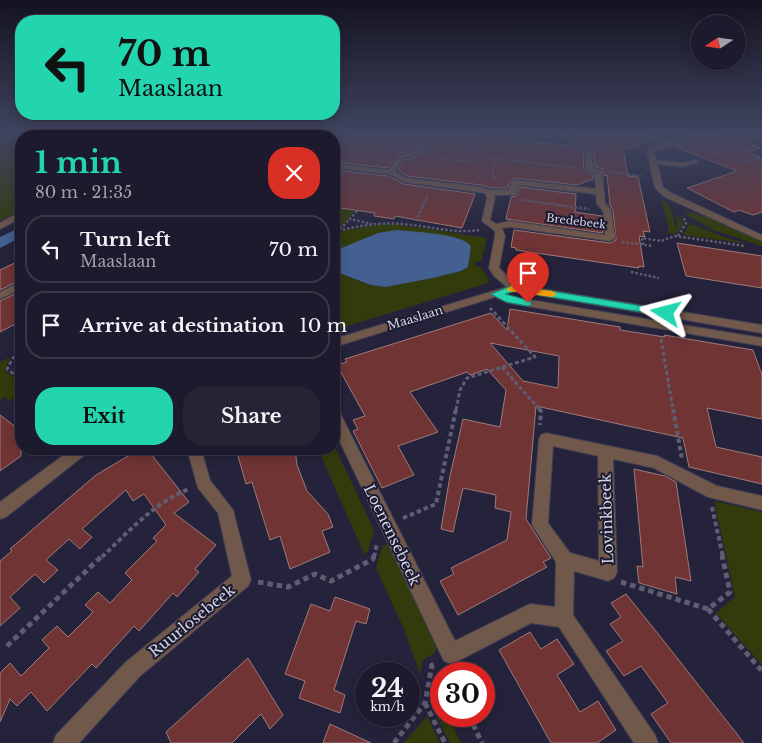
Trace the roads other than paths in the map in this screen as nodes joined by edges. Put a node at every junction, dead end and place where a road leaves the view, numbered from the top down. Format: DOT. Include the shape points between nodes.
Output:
graph roads {
  1 [pos="369,170"];
  2 [pos="594,170"];
  3 [pos="654,170"];
  4 [pos="391,172"];
  5 [pos="489,192"];
  6 [pos="600,192"];
  7 [pos="15,219"];
  8 [pos="0,226"];
  9 [pos="494,227"];
  10 [pos="762,238"];
  11 [pos="15,288"];
  12 [pos="514,288"];
  13 [pos="496,294"];
  14 [pos="0,296"];
  15 [pos="762,329"];
  16 [pos="340,341"];
  17 [pos="762,342"];
  18 [pos="340,427"];
  19 [pos="605,451"];
  20 [pos="74,455"];
  21 [pos="196,455"];
  22 [pos="762,503"];
  23 [pos="0,512"];
  24 [pos="565,560"];
  25 [pos="564,618"];
  26 [pos="64,743"];
  27 [pos="647,743"];
  1 -- 4 [label="street"];
  2 -- 6 [label="street, Bredebeek"];
  3 -- 10 [label="street" via="659,188 668,195"];
  4 -- 5 [label="street" via="404,180"];
  5 -- 6 [label="street" via="512,194 515,182"];
  5 -- 9 [label="street" via="491,198 486,221"];
  6 -- 9 [label="street, Bredebeek" via="601,204 607,210 610,238 510,224"];
  7 -- 8 [label="street"];
  9 -- 12 [label="street" via="500,236 494,268"];
  11 -- 14 [label="street"];
  12 -- 13 [label="street, Maaslaan"];
  12 -- 15 [label="street, Maaslaan"];
  13 -- 16 [label="street, Maaslaan"];
  13 -- 17 [label="street" via="509,300"];
  18 -- 25 [label="street, Loenensebeek" via="451,654 530,613"];
  19 -- 22 [label="street" via="657,462 714,492"];
  19 -- 24 [label="street, Lovinkbeek" via="608,572"];
  19 -- 24 [label="street" via="546,439 540,525"];
  20 -- 23 [label="street"];
  21 -- 26 [label="street, Ruurlosebeek" via="203,483 225,510 242,580 134,669"];
  24 -- 25 [label="street"];
  25 -- 27 [label="street"];
}
